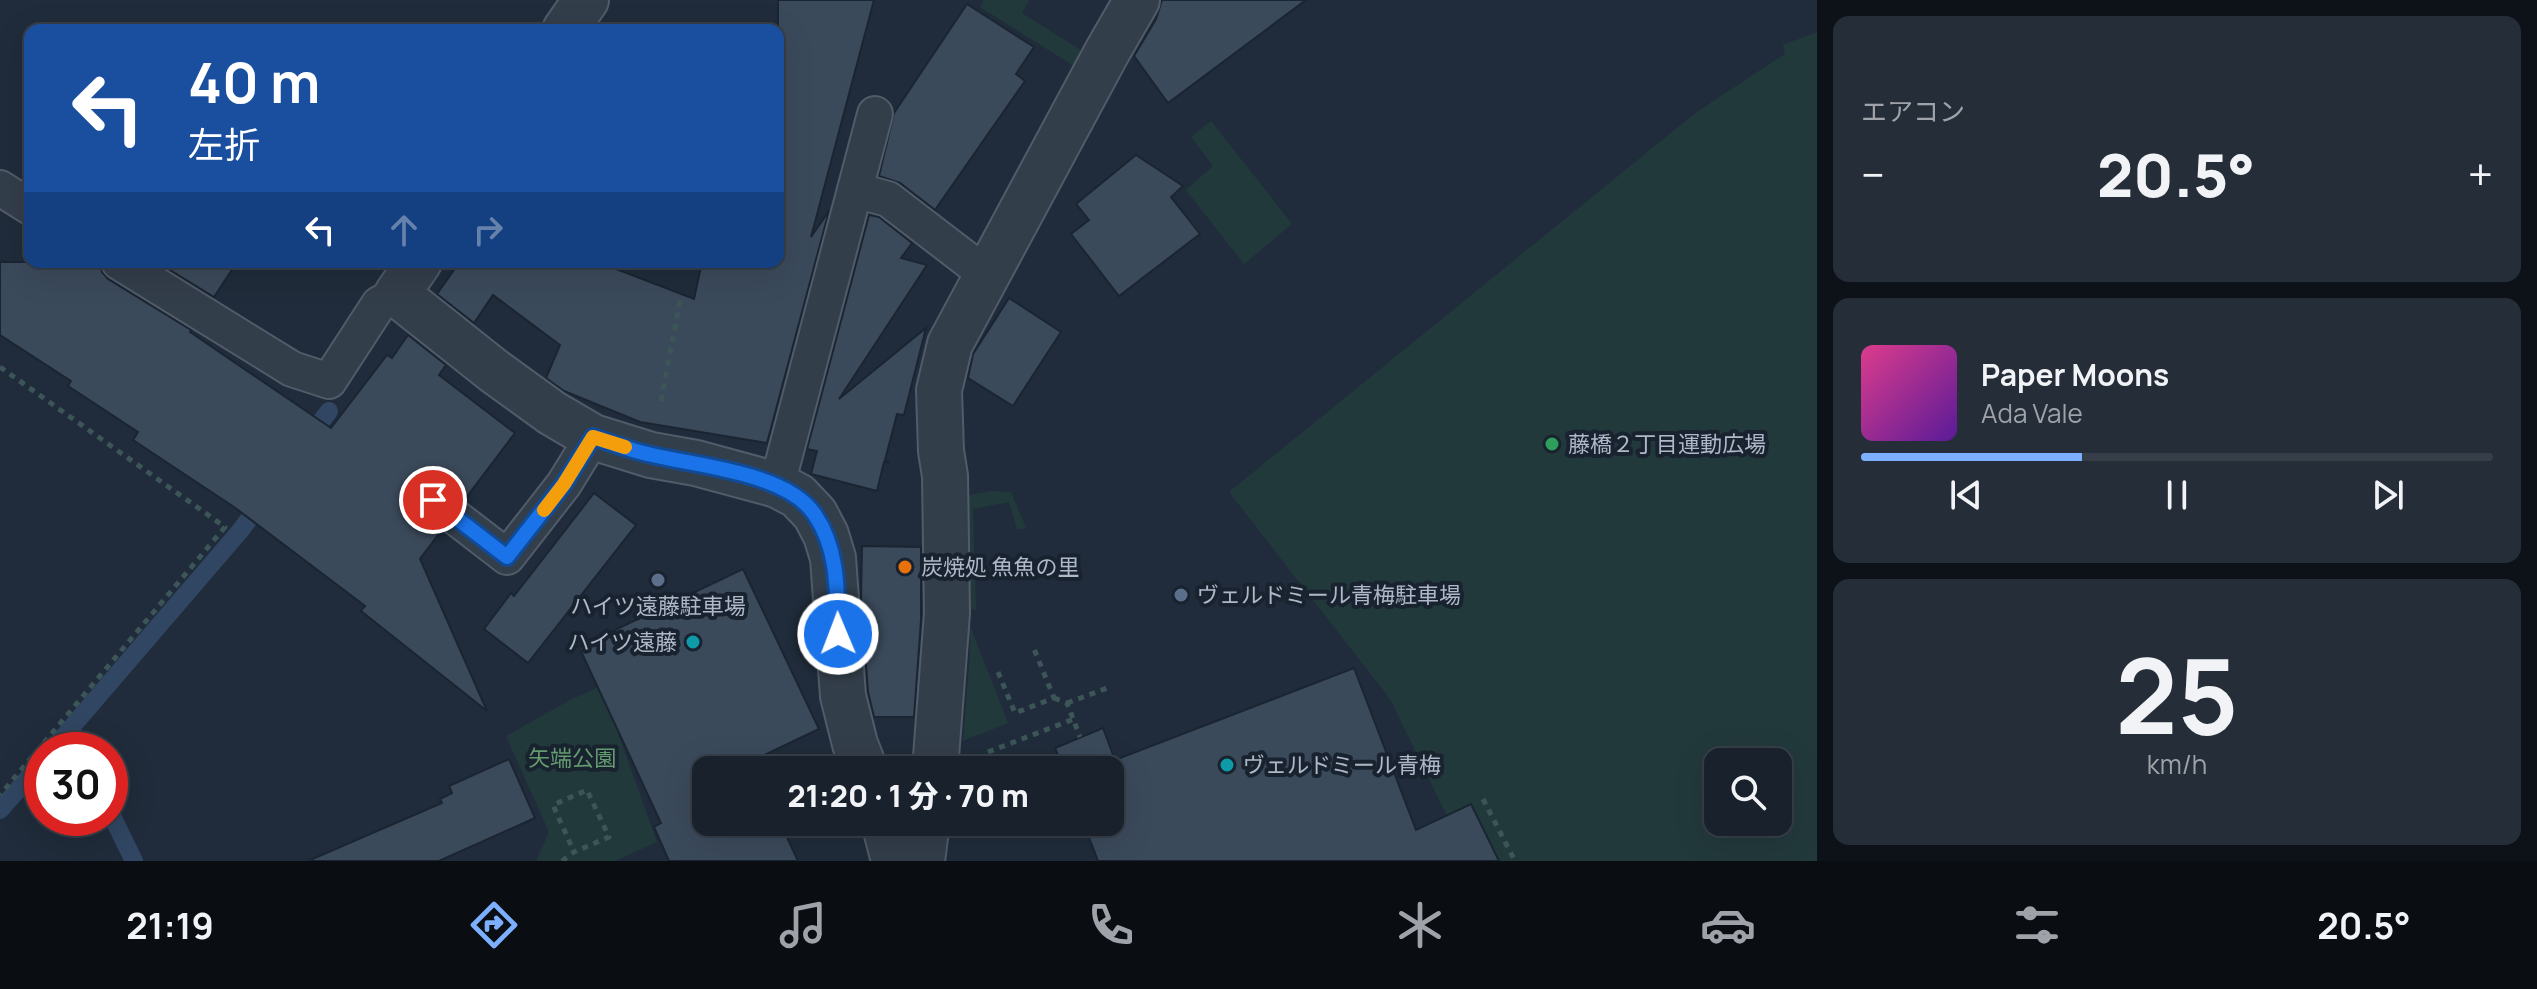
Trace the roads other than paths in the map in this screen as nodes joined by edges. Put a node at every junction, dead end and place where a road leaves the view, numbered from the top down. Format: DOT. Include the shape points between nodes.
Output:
graph roads {
  1 [pos="586,0"];
  2 [pos="1137,0"];
  3 [pos="569,24"];
  4 [pos="875,114"];
  5 [pos="0,188"];
  6 [pos="855,190"];
  7 [pos="24,203"];
  8 [pos="129,268"];
  9 [pos="987,275"];
  10 [pos="408,278"];
  11 [pos="593,437"];
  12 [pos="777,485"];
  13 [pos="433,500"];
  14 [pos="860,756"];
  15 [pos="936,756"];
  16 [pos="888,836"];
  17 [pos="925,836"];
  18 [pos="894,861"];
  19 [pos="922,861"];
  1 -- 3 [label="street"];
  2 -- 9 [label="street"];
  4 -- 6 [label="lane"];
  5 -- 7 [label="lane"];
  6 -- 9 [label="lane" via="888,199"];
  6 -- 12 [label="lane"];
  8 -- 10 [label="lane" via="292,369 329,381 379,304"];
  9 -- 15 [label="street" via="950,344 939,390 947,613"];
  10 -- 11 [label="street" via="494,371"];
  11 -- 12 [label="street"];
  11 -- 13 [label="lane" via="507,557"];
  12 -- 14 [label="street" via="798,496 826,535 837,585 843,696"];
  16 -- 18 [label="street"];
  17 -- 19 [label="street"];
}
